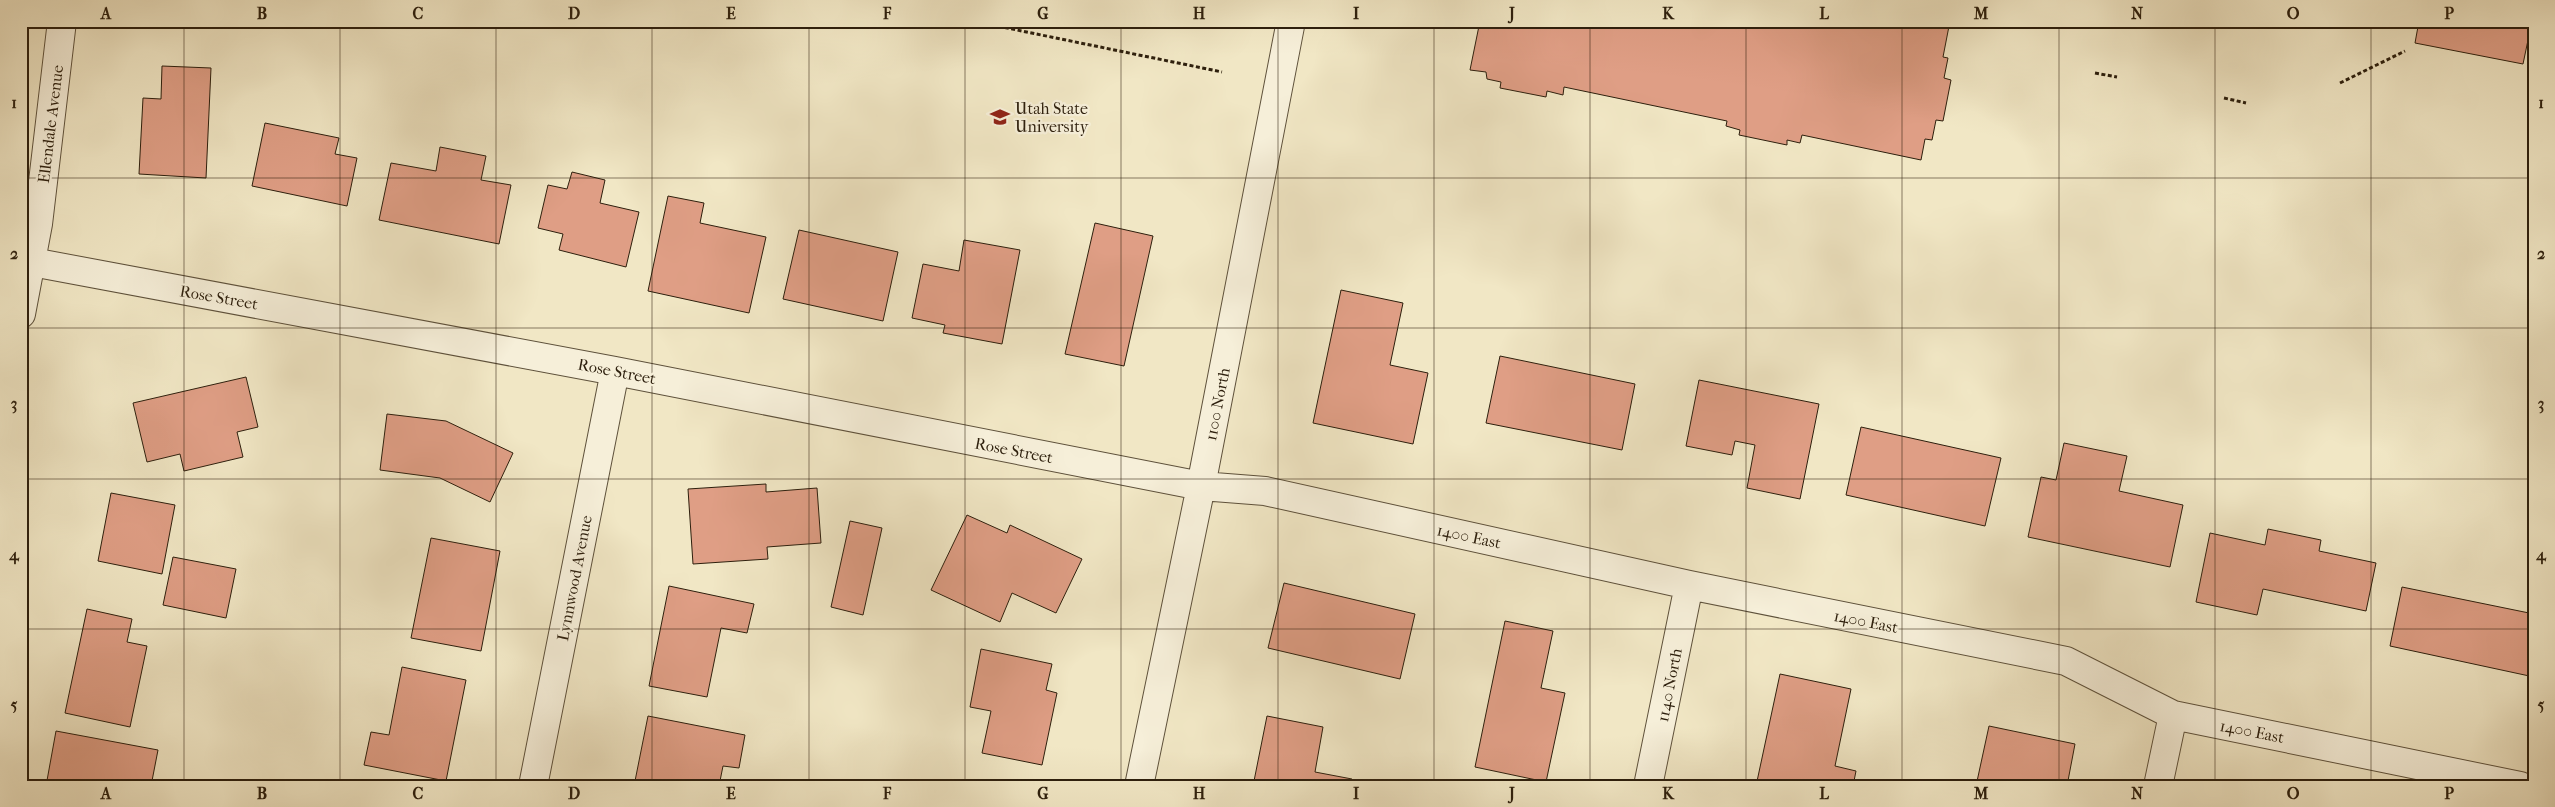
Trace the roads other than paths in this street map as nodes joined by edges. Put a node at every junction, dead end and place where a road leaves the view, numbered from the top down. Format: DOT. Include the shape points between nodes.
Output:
graph roads {
  1 [pos="62,21"];
  2 [pos="1291,21"];
  3 [pos="32,262"];
  4 [pos="21,314"];
  5 [pos="615,371"];
  6 [pos="1201,486"];
  7 [pos="1689,585"];
  8 [pos="2173,715"];
  9 [pos="533,786"];
  10 [pos="1139,786"];
  11 [pos="1648,786"];
  12 [pos="2158,786"];
  13 [pos="2520,786"];
  1 -- 3 [label="street, Ellendale Avenue"];
  2 -- 6 [label="street, 1100 North"];
  3 -- 4 [label="street, Ellendale Avenue"];
  3 -- 5 [label="street, Rose Street"];
  5 -- 6 [label="street, Rose Street"];
  5 -- 9 [label="street, Lynnwood Avenue"];
  6 -- 7 [label="street, 1400 East" via="1265,491"];
  6 -- 10 [label="street, 1100 North"];
  7 -- 8 [label="street, 1400 East" via="2066,661"];
  7 -- 11 [label="street, 1140 North"];
  8 -- 12 [label="street"];
  8 -- 13 [label="street, 1400 East"];
}
